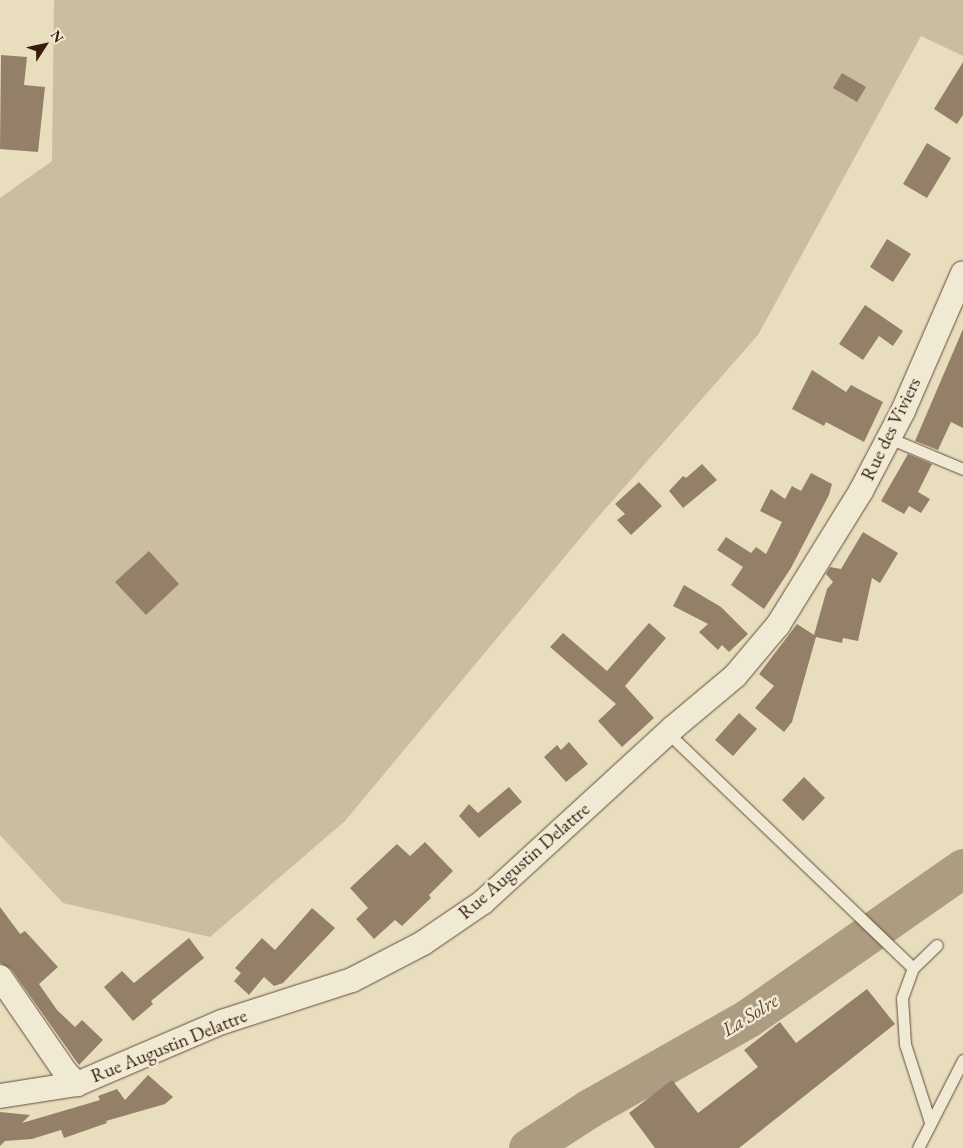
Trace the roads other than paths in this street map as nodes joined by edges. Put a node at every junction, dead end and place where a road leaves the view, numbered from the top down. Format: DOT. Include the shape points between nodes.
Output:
graph roads {
  1 [pos="963,273"];
  2 [pos="889,438"];
  3 [pos="963,469"];
  4 [pos="806,578"];
  5 [pos="668,733"];
  6 [pos="937,945"];
  7 [pos="913,968"];
  8 [pos="0,977"];
  9 [pos="963,1060"];
  10 [pos="77,1084"];
  11 [pos="0,1096"];
  12 [pos="930,1122"];
  13 [pos="918,1148"];
  1 -- 2 [label="street, Rue des Viviers"];
  2 -- 3 [label="lane"];
  2 -- 4 [label="street, Rue des Viviers" via="861,491"];
  4 -- 5 [label="street, Rue Augustin Delattre" via="762,647 735,676"];
  5 -- 7 [label="lane"];
  5 -- 10 [label="street, Rue Augustin Delattre" via="483,902 423,943 352,980 222,1022"];
  6 -- 7 [label="lane"];
  7 -- 12 [label="lane" via="902,998 905,1044"];
  8 -- 10 [label="street" via="66,1073"];
  9 -- 12 [label="lane"];
  10 -- 11 [label="street, Rue Augustin Delattre"];
  12 -- 13 [label="lane"];
}
